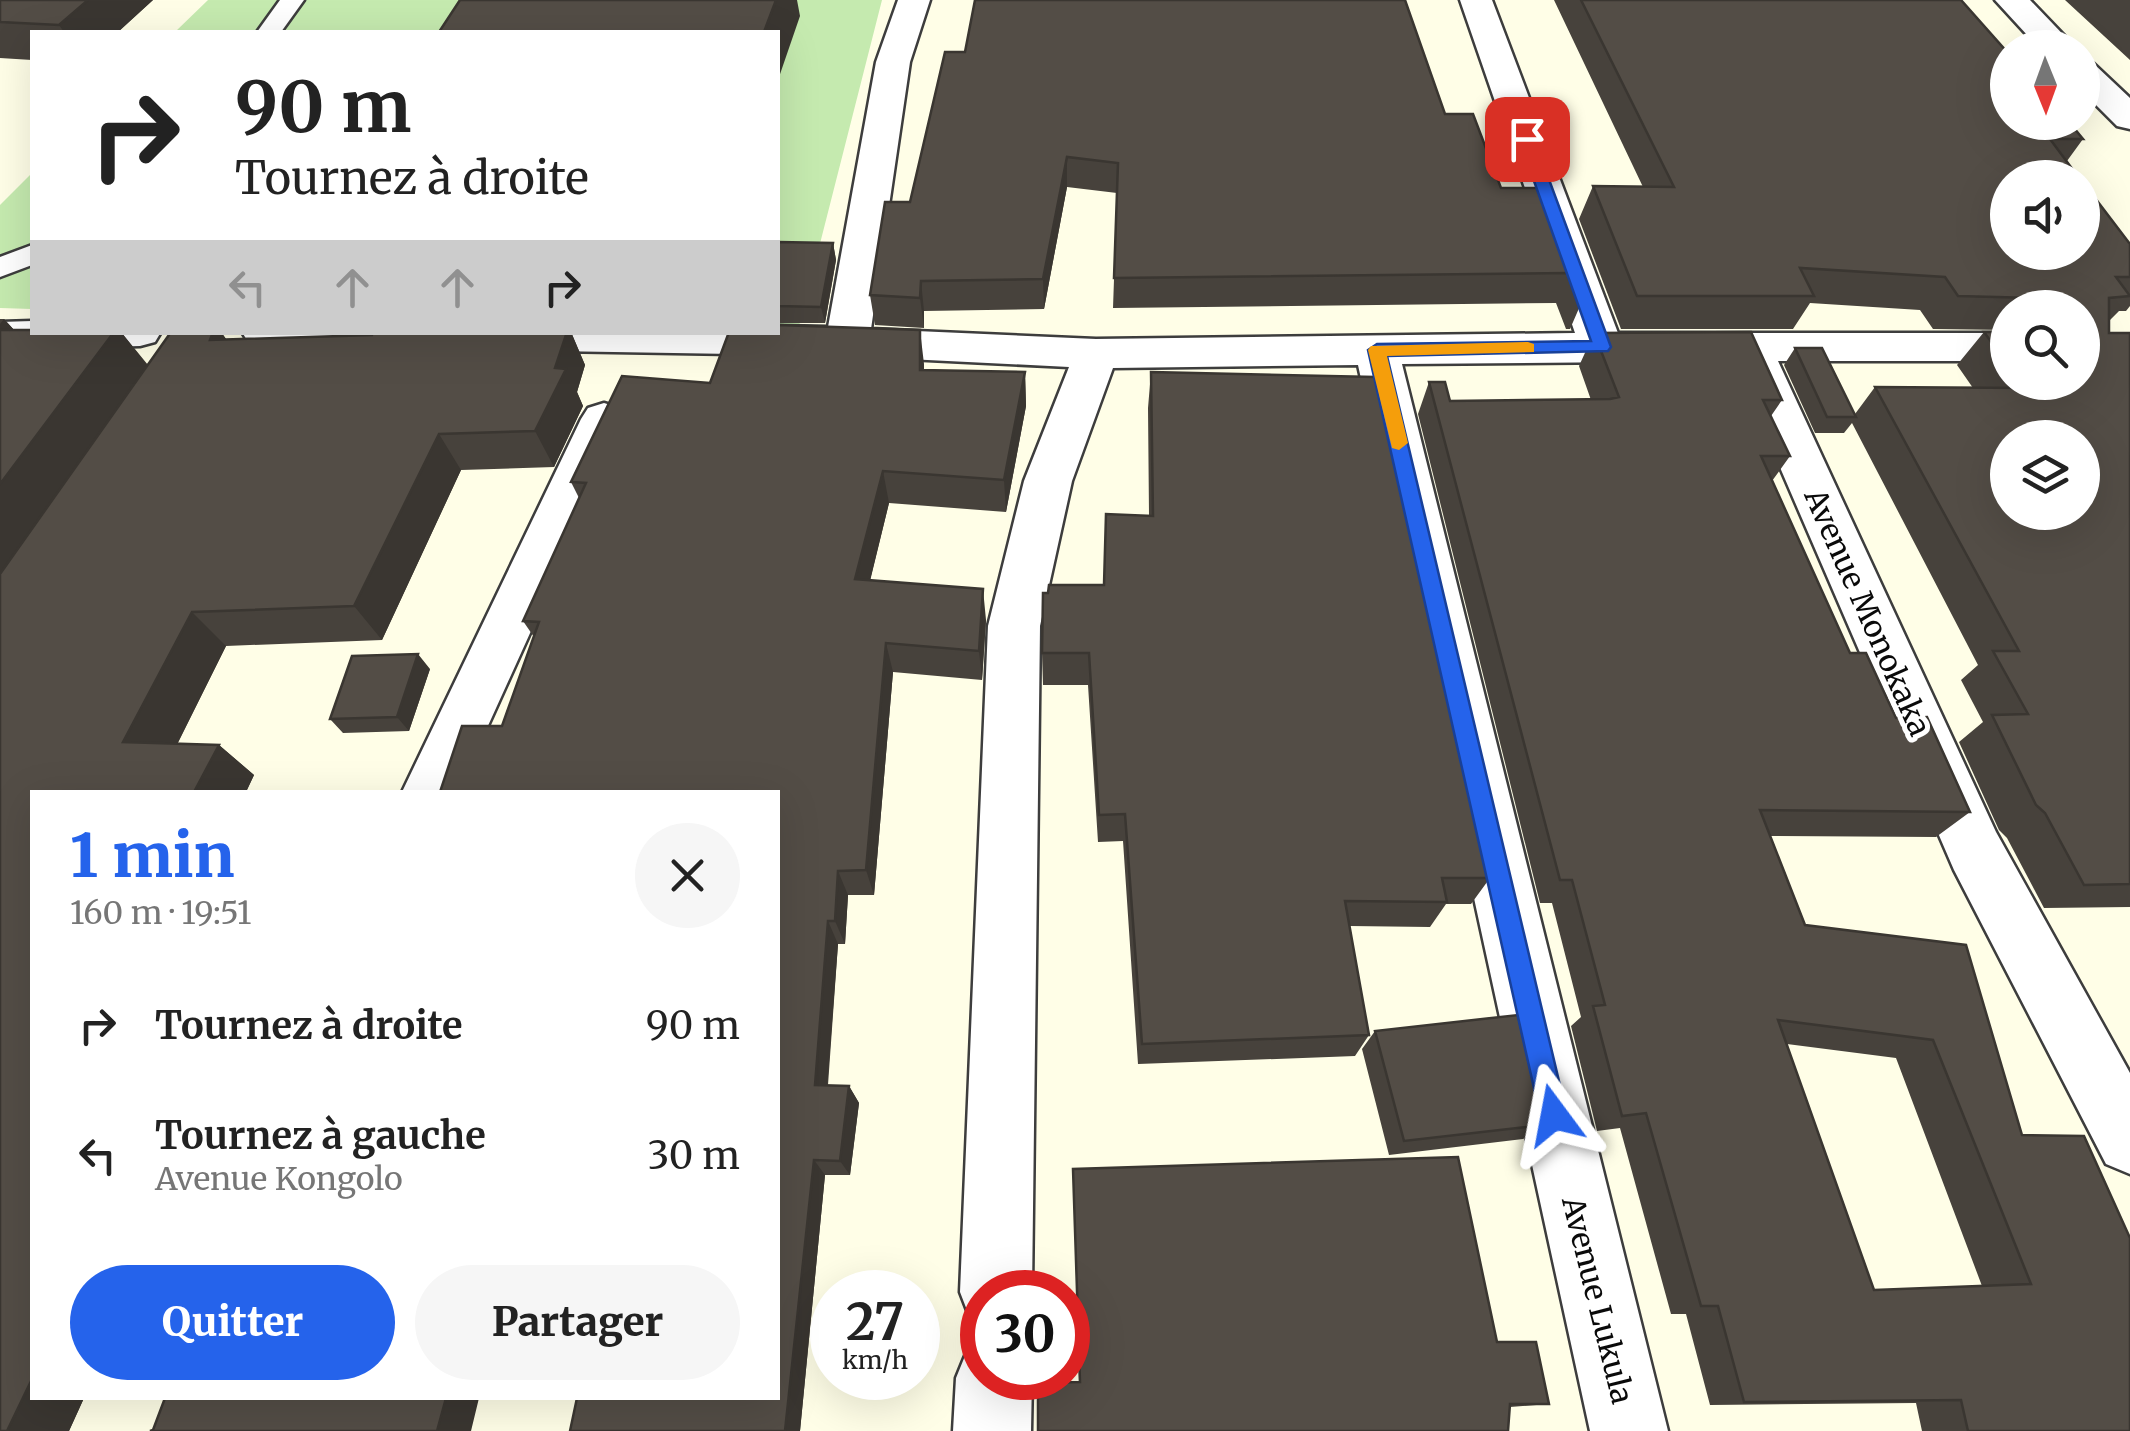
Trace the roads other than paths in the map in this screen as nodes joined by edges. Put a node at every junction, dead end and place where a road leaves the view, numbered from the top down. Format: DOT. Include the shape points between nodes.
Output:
graph roads {
  1 [pos="292,0"];
  2 [pos="914,0"];
  3 [pos="1476,0"];
  4 [pos="2012,0"];
  5 [pos="270,30"];
  6 [pos="2042,30"];
  7 [pos="2100,67"];
  8 [pos="2130,70"];
  9 [pos="2100,89"];
  10 [pos="2130,118"];
  11 [pos="30,255"];
  12 [pos="0,268"];
  13 [pos="35,335"];
  14 [pos="376,335"];
  15 [pos="0,336"];
  16 [pos="640,342"];
  17 [pos="847,342"];
  18 [pos="1602,347"];
  19 [pos="1750,347"];
  20 [pos="1990,347"];
  21 [pos="1377,350"];
  22 [pos="1096,354"];
  23 [pos="431,790"];
  24 [pos="2130,1140"];
  25 [pos="997,1270"];
  26 [pos="993,1400"];
  27 [pos="992,1431"];
  28 [pos="1630,1431"];
  1 -- 5 [label="lane"];
  2 -- 17 [label="street" via="893,62"];
  3 -- 18 [label="street"];
  4 -- 6 [label="street"];
  7 -- 8 [label="street"];
  9 -- 10 [label="street"];
  11 -- 12 [label="lane"];
  13 -- 15 [label="street"];
  14 -- 16 [label="street"];
  16 -- 17 [label="street"];
  16 -- 23 [label="street"];
  17 -- 22 [label="street"];
  18 -- 19 [label="street"];
  18 -- 21 [label="street"];
  19 -- 20 [label="street"];
  19 -- 24 [label="street, Avenue Monokaka" via="1975,851"];
  21 -- 22 [label="street"];
  21 -- 28 [label="street, Avenue Lukula"];
  22 -- 25 [label="street" via="1048,481 1014,626"];
  26 -- 27 [label="street"];
}
